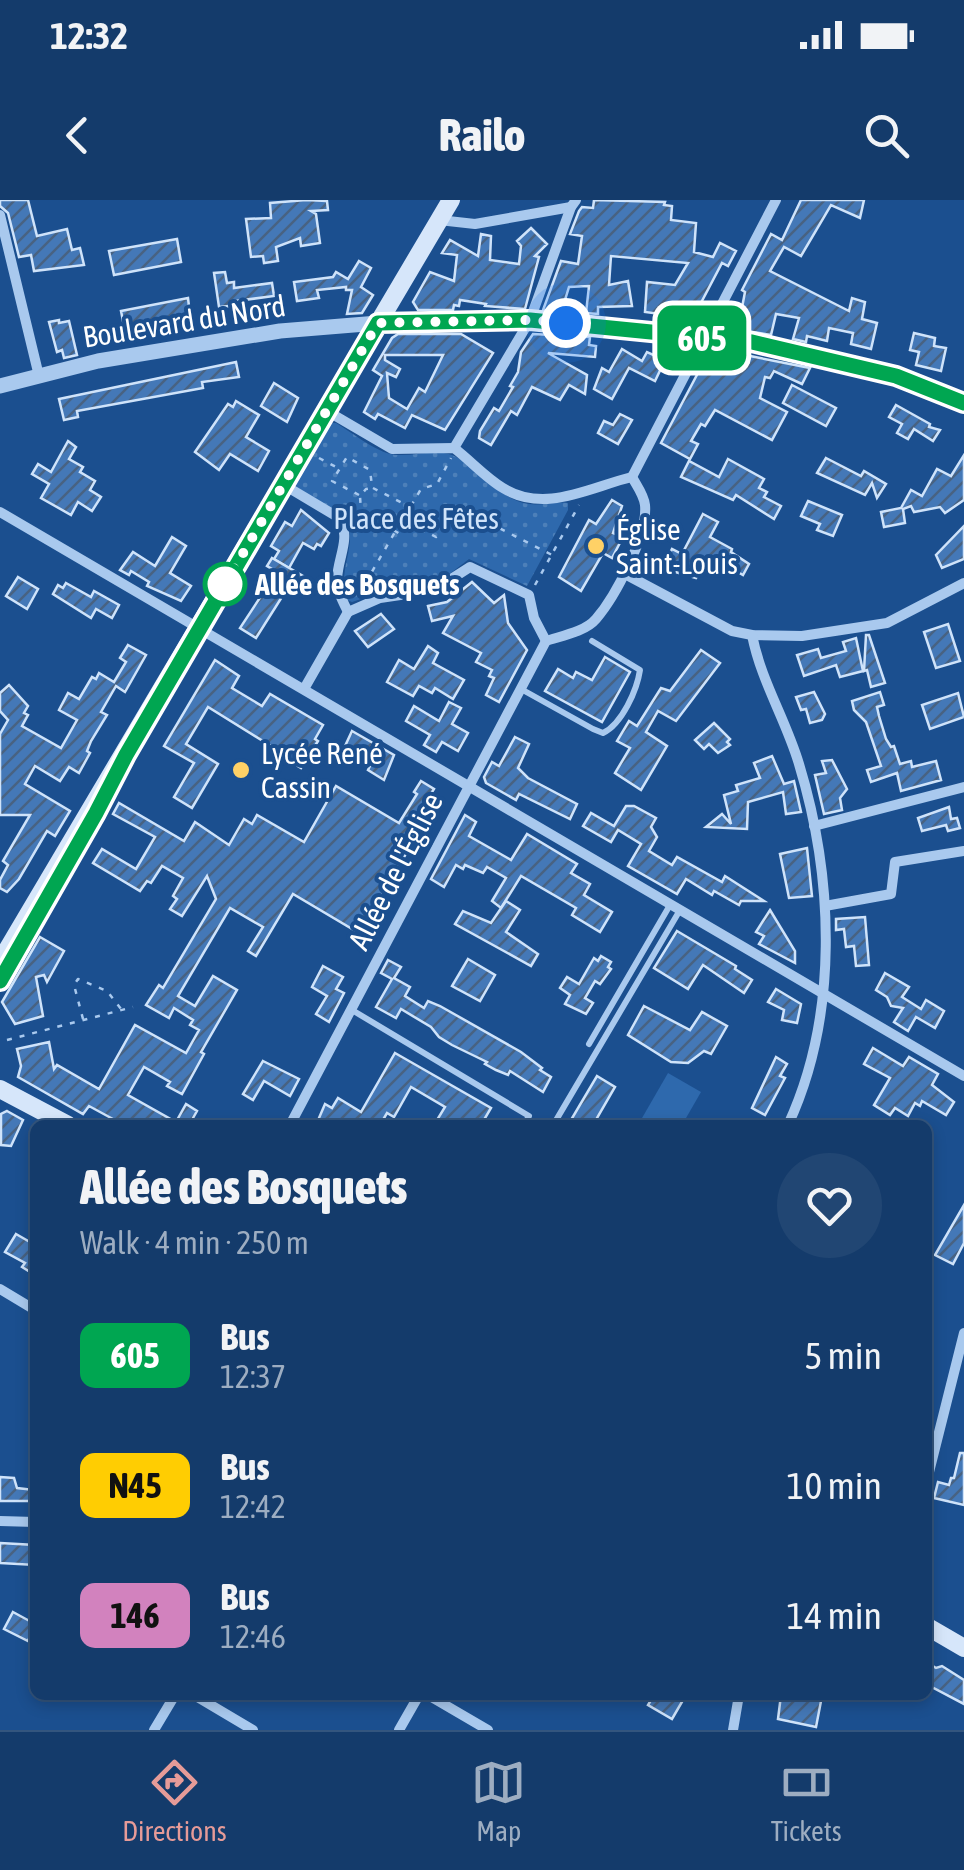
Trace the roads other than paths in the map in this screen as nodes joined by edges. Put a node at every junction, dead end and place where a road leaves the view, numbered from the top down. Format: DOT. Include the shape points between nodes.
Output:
graph roads {
  1 [pos="451,200"];
  2 [pos="776,200"];
  3 [pos="573,203"];
  4 [pos="0,214"];
  5 [pos="439,220"];
  6 [pos="530,320"];
  7 [pos="378,323"];
  8 [pos="703,338"];
  9 [pos="39,376"];
  10 [pos="0,386"];
  11 [pos="964,403"];
  12 [pos="327,411"];
  13 [pos="454,448"];
  14 [pos="632,477"];
  15 [pos="284,485"];
  16 [pos="0,512"];
  17 [pos="623,573"];
  18 [pos="964,583"];
  19 [pos="348,612"];
  20 [pos="199,629"];
  21 [pos="752,635"];
  22 [pos="546,641"];
  23 [pos="592,641"];
  24 [pos="304,689"];
  25 [pos="520,689"];
  26 [pos="126,755"];
  27 [pos="467,786"];
  28 [pos="964,786"];
  29 [pos="814,826"];
  30 [pos="964,852"];
  31 [pos="825,906"];
  32 [pos="675,908"];
  33 [pos="0,962"];
  34 [pos="0,980"];
  35 [pos="822,993"];
  36 [pos="351,1010"];
  37 [pos="590,1044"];
  38 [pos="964,1076"];
  39 [pos="0,1077"];
  40 [pos="0,1089"];
  41 [pos="38,1107"];
  42 [pos="60,1120"];
  43 [pos="293,1120"];
  44 [pos="527,1120"];
  45 [pos="556,1120"];
  46 [pos="790,1120"];
  47 [pos="0,1289"];
  48 [pos="30,1307"];
  49 [pos="964,1333"];
  50 [pos="952,1374"];
  51 [pos="964,1378"];
  52 [pos="932,1459"];
  53 [pos="0,1520"];
  54 [pos="30,1522"];
  55 [pos="932,1629"];
  56 [pos="964,1648"];
  57 [pos="172,1700"];
  58 [pos="202,1700"];
  59 [pos="416,1700"];
  60 [pos="437,1700"];
  61 [pos="737,1700"];
  62 [pos="154,1730"];
  63 [pos="253,1730"];
  64 [pos="398,1730"];
  65 [pos="488,1730"];
  66 [pos="733,1730"];
  1 -- 5 [label="main road"];
  2 -- 8 [label="street"];
  3 -- 5 [label="street" via="475,224"];
  3 -- 6 [label="street"];
  4 -- 9 [label="street"];
  5 -- 7 [label="main road"];
  6 -- 7 [label="street, Boulevard du Nord"];
  6 -- 8 [label="street, Boulevard du Nord"];
  6 -- 13 [label="street"];
  7 -- 9 [label="street, Boulevard du Nord" via="198,343"];
  7 -- 12 [label="main road"];
  8 -- 11 [label="street, Boulevard du Nord" via="841,362"];
  8 -- 14 [label="street"];
  9 -- 10 [label="street, Boulevard du Nord"];
  12 -- 13 [label="street" via="392,449"];
  12 -- 15 [label="main road"];
  13 -- 14 [label="street" via="498,486 530,499"];
  14 -- 17 [label="street" via="646,512"];
  15 -- 19 [label="street" via="341,519 346,536 337,578"];
  15 -- 20 [label="main road"];
  16 -- 20 [label="street"];
  17 -- 21 [label="street" via="732,632"];
  17 -- 22 [label="street" via="594,622"];
  18 -- 21 [label="street" via="887,622 802,636"];
  19 -- 22 [label="street" via="380,598 434,590 470,566 529,596"];
  19 -- 24 [label="street"];
  20 -- 24 [label="street"];
  20 -- 26 [label="main road"];
  21 -- 29 [label="street"];
  22 -- 25 [label="street, Allée de l'Église"];
  23 -- 25 [label="lane" via="640,670 611,730 593,729"];
  24 -- 27 [label="street"];
  25 -- 27 [label="street, Allée de l'Église"];
  26 -- 33 [label="main road"];
  26 -- 34 [label="main road"];
  27 -- 32 [label="street"];
  27 -- 36 [label="street, Allée de l'Église"];
  28 -- 29 [label="street"];
  29 -- 31 [label="street"];
  30 -- 31 [label="street" via="895,862 891,894"];
  31 -- 35 [label="street"];
  32 -- 35 [label="street"];
  32 -- 37 [label="lane"];
  32 -- 45 [label="lane"];
  35 -- 38 [label="street"];
  35 -- 46 [label="street" via="808,1076"];
  36 -- 43 [label="street, Allée de l'Église"];
  36 -- 44 [label="lane"];
  39 -- 41 [label="main road"];
  40 -- 41 [label="main road"];
  41 -- 42 [label="main road"];
  47 -- 48 [label="street"];
  49 -- 50 [label="street"];
  50 -- 51 [label="street"];
  50 -- 52 [label="street"];
  53 -- 54 [label="street"];
  55 -- 56 [label="main road"];
  57 -- 62 [label="street"];
  58 -- 63 [label="street"];
  59 -- 64 [label="street"];
  60 -- 65 [label="street"];
  61 -- 66 [label="street"];
}
